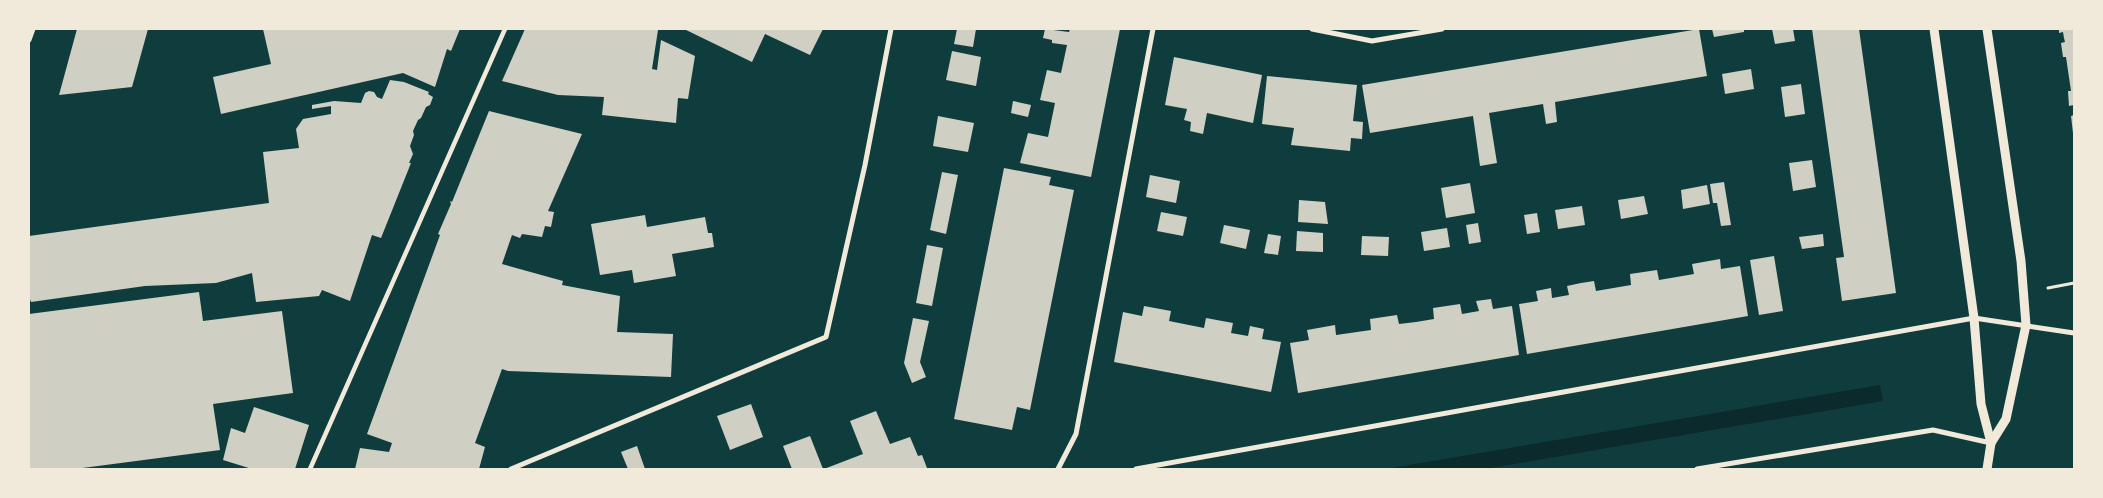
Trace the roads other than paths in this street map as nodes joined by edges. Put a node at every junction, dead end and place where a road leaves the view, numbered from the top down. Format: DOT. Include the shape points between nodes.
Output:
graph roads {
  1 [pos="33,29"];
  2 [pos="505,29"];
  3 [pos="891,29"];
  4 [pos="1153,29"];
  5 [pos="1312,29"];
  6 [pos="1442,29"];
  7 [pos="1934,29"];
  8 [pos="1988,29"];
  9 [pos="29,40"];
  10 [pos="1974,318"];
  11 [pos="2026,325"];
  12 [pos="2074,333"];
  13 [pos="1991,443"];
  14 [pos="310,469"];
  15 [pos="511,469"];
  16 [pos="1058,469"];
  17 [pos="1136,469"];
  18 [pos="1697,469"];
  19 [pos="1987,469"];
  1 -- 9 [label="street"];
  2 -- 14 [label="street"];
  3 -- 15 [label="street" via="865,165 826,337"];
  4 -- 16 [label="street" via="1076,434"];
  5 -- 6 [label="street" via="1372,42"];
  7 -- 10 [label="street"];
  8 -- 11 [label="street" via="2021,261"];
  10 -- 11 [label="street"];
  10 -- 13 [label="street" via="1981,404"];
  10 -- 17 [label="street"];
  11 -- 12 [label="street"];
  11 -- 13 [label="street" via="2006,419"];
  13 -- 18 [label="street" via="1933,430"];
  13 -- 19 [label="street"];
}
